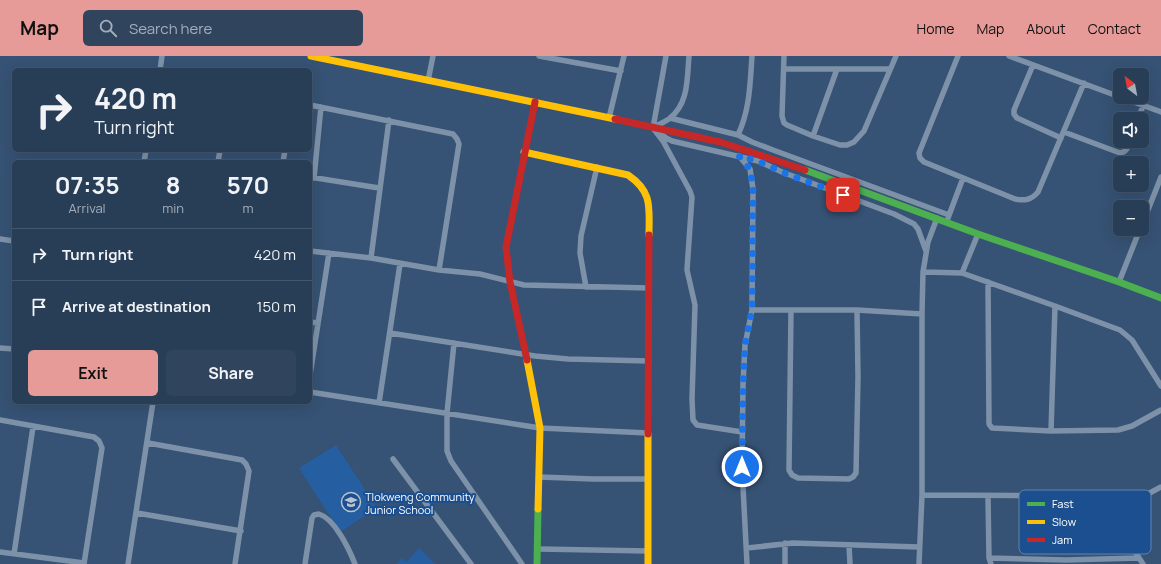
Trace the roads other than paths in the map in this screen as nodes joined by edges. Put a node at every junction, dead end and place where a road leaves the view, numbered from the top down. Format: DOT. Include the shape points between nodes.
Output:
graph roads {
  1 [pos="162,56"];
  2 [pos="311,56"];
  3 [pos="433,56"];
  4 [pos="539,56"];
  5 [pos="624,56"];
  6 [pos="666,56"];
  7 [pos="689,56"];
  8 [pos="752,56"];
  9 [pos="784,56"];
  10 [pos="896,56"];
  11 [pos="958,56"];
  12 [pos="1009,56"];
  13 [pos="549,57"];
  14 [pos="1033,65"];
  15 [pos="160,68"];
  16 [pos="784,69"];
  17 [pos="837,69"];
  18 [pos="890,69"];
  19 [pos="621,71"];
  20 [pos="428,81"];
  21 [pos="1084,83"];
  22 [pos="1113,94"];
  23 [pos="535,102"];
  24 [pos="1138,104"];
  25 [pos="312,105"];
  26 [pos="321,106"];
  27 [pos="1143,106"];
  28 [pos="1141,112"];
  29 [pos="1161,112"];
  30 [pos="609,118"];
  31 [pos="670,118"];
  32 [pos="389,120"];
  33 [pos="654,128"];
  34 [pos="1064,132"];
  35 [pos="738,135"];
  36 [pos="813,136"];
  37 [pos="1061,138"];
  38 [pos="1127,148"];
  39 [pos="524,152"];
  40 [pos="739,156"];
  41 [pos="597,167"];
  42 [pos="1161,177"];
  43 [pos="312,178"];
  44 [pos="963,178"];
  45 [pos="379,188"];
  46 [pos="1149,207"];
  47 [pos="937,218"];
  48 [pos="947,218"];
  49 [pos="978,234"];
  50 [pos="1137,236"];
  51 [pos="0,239"];
  52 [pos="12,240"];
  53 [pos="312,251"];
  54 [pos="926,251"];
  55 [pos="329,254"];
  56 [pos="371,258"];
  57 [pos="400,264"];
  58 [pos="439,270"];
  59 [pos="923,272"];
  60 [pos="962,273"];
  61 [pos="510,282"];
  62 [pos="988,282"];
  63 [pos="1119,282"];
  64 [pos="586,287"];
  65 [pos="649,288"];
  66 [pos="1161,298"];
  67 [pos="1055,306"];
  68 [pos="752,310"];
  69 [pos="790,310"];
  70 [pos="857,310"];
  71 [pos="922,314"];
  72 [pos="312,322"];
  73 [pos="318,324"];
  74 [pos="390,333"];
  75 [pos="454,343"];
  76 [pos="0,348"];
  77 [pos="12,350"];
  78 [pos="527,354"];
  79 [pos="649,361"];
  80 [pos="312,362"];
  81 [pos="1161,386"];
  82 [pos="312,392"];
  83 [pos="379,403"];
  84 [pos="153,404"];
  85 [pos="1161,410"];
  86 [pos="447,413"];
  87 [pos="0,420"];
  88 [pos="33,427"];
  89 [pos="540,428"];
  90 [pos="1051,431"];
  91 [pos="742,432"];
  92 [pos="648,433"];
  93 [pos="148,443"];
  94 [pos="393,459"];
  95 [pos="539,477"];
  96 [pos="648,479"];
  97 [pos="1161,487"];
  98 [pos="1151,492"];
  99 [pos="922,496"];
  100 [pos="988,496"];
  101 [pos="1019,496"];
  102 [pos="137,513"];
  103 [pos="241,531"];
  104 [pos="785,543"];
  105 [pos="849,545"];
  106 [pos="919,547"];
  107 [pos="747,548"];
  108 [pos="538,549"];
  109 [pos="648,551"];
  110 [pos="0,552"];
  111 [pos="14,554"];
  112 [pos="1136,554"];
  113 [pos="1139,558"];
  114 [pos="990,561"];
  115 [pos="1067,562"];
  116 [pos="84,563"];
  117 [pos="128,564"];
  118 [pos="235,564"];
  119 [pos="305,564"];
  120 [pos="355,564"];
  121 [pos="472,564"];
  122 [pos="522,564"];
  123 [pos="537,564"];
  124 [pos="648,564"];
  125 [pos="747,564"];
  126 [pos="785,564"];
  127 [pos="850,564"];
  128 [pos="919,564"];
  129 [pos="1143,564"];
  1 -- 15 [label="street"];
  2 -- 20 [label="street"];
  3 -- 20 [label="street"];
  4 -- 13 [label="street"];
  5 -- 19 [label="street"];
  6 -- 33 [label="street"];
  7 -- 31 [label="street" via="686,94 682,105"];
  8 -- 35 [label="street" via="748,105"];
  9 -- 16 [label="street"];
  10 -- 18 [label="street"];
  11 -- 44 [label="street" via="919,153 924,162"];
  12 -- 14 [label="street"];
  13 -- 19 [label="street"];
  14 -- 21 [label="street"];
  14 -- 37 [label="street" via="1014,110 1015,116"];
  16 -- 17 [label="street"];
  16 -- 36 [label="street" via="784,123"];
  17 -- 18 [label="street"];
  17 -- 36 [label="street"];
  18 -- 36 [label="street" via="860,137 847,145 840,145"];
  19 -- 30 [label="street"];
  20 -- 23 [label="street"];
  21 -- 22 [label="street"];
  21 -- 34 [label="street"];
  23 -- 30 [label="street"];
  23 -- 39 [label="street"];
  24 -- 27 [label="street"];
  25 -- 26 [label="street"];
  26 -- 32 [label="street"];
  26 -- 43 [label="street"];
  27 -- 28 [label="street"];
  27 -- 29 [label="street"];
  30 -- 33 [label="street"];
  31 -- 33 [label="street"];
  31 -- 35 [label="street"];
  32 -- 45 [label="street"];
  32 -- 58 [label="street" via="453,134 459,142"];
  33 -- 40 [label="street" via="672,141"];
  33 -- 47 [label="street" via="720,142 760,154"];
  33 -- 91 [label="street" via="692,198 687,270 695,305 693,420 697,425"];
  34 -- 37 [label="street"];
  34 -- 38 [label="street" via="1120,153"];
  35 -- 48 [label="street"];
  37 -- 44 [label="street" via="1038,192 1027,200 1015,199"];
  39 -- 41 [label="street"];
  39 -- 61 [label="street" via="506,247"];
  40 -- 54 [label="street" via="758,161 910,221 918,229"];
  40 -- 68 [label="street" via="750,169 753,189"];
  41 -- 64 [label="street" via="581,236 580,253"];
  41 -- 65 [label="street" via="628,175 640,184 646,193 649,202"];
  42 -- 46 [label="street"];
  43 -- 45 [label="street"];
  44 -- 48 [label="street"];
  45 -- 56 [label="street"];
  47 -- 48 [label="street"];
  47 -- 54 [label="street"];
  48 -- 49 [label="street"];
  49 -- 60 [label="street"];
  49 -- 63 [label="street"];
  50 -- 63 [label="street"];
  51 -- 52 [label="street"];
  53 -- 55 [label="street"];
  54 -- 59 [label="street"];
  55 -- 56 [label="street"];
  55 -- 73 [label="street"];
  56 -- 57 [label="street"];
  57 -- 58 [label="street"];
  57 -- 74 [label="street"];
  58 -- 61 [label="street" via="480,274"];
  59 -- 60 [label="street"];
  59 -- 71 [label="street"];
  60 -- 62 [label="street"];
  61 -- 64 [label="street" via="524,285"];
  61 -- 78 [label="street"];
  62 -- 67 [label="street"];
  62 -- 90 [label="street" via="990,425 993,429"];
  63 -- 66 [label="street"];
  64 -- 65 [label="street"];
  65 -- 79 [label="street"];
  67 -- 81 [label="street" via="1125,333"];
  67 -- 90 [label="street"];
  68 -- 69 [label="street"];
  68 -- 91 [label="street" via="745,345"];
  69 -- 70 [label="street"];
  69 -- 70 [label="street" via="789,470 798,478 849,479 856,474"];
  70 -- 71 [label="street"];
  71 -- 99 [label="street"];
  72 -- 73 [label="street"];
  73 -- 80 [label="street"];
  74 -- 75 [label="street"];
  74 -- 83 [label="street"];
  75 -- 78 [label="street"];
  75 -- 86 [label="street"];
  76 -- 77 [label="street"];
  78 -- 79 [label="street" via="568,359"];
  78 -- 89 [label="street"];
  79 -- 92 [label="street"];
  82 -- 83 [label="street"];
  83 -- 86 [label="street"];
  84 -- 93 [label="street"];
  85 -- 90 [label="street" via="1124,429"];
  86 -- 89 [label="street"];
  86 -- 122 [label="street" via="447,451 451,461"];
  87 -- 88 [label="street"];
  88 -- 111 [label="street"];
  88 -- 116 [label="street" via="94,436 101,444"];
  89 -- 92 [label="street"];
  89 -- 95 [label="street"];
  91 -- 107 [label="street"];
  92 -- 96 [label="street"];
  93 -- 102 [label="street"];
  93 -- 103 [label="street" via="242,460 249,471"];
  94 -- 121 [label="street"];
  95 -- 96 [label="street"];
  95 -- 108 [label="street"];
  96 -- 109 [label="street"];
  97 -- 98 [label="street"];
  99 -- 100 [label="street"];
  99 -- 106 [label="street"];
  100 -- 101 [label="street"];
  100 -- 114 [label="street"];
  102 -- 103 [label="street"];
  102 -- 117 [label="street"];
  103 -- 118 [label="street"];
  104 -- 105 [label="street"];
  104 -- 107 [label="street"];
  104 -- 126 [label="street"];
  105 -- 106 [label="street"];
  105 -- 127 [label="street"];
  106 -- 128 [label="street"];
  107 -- 125 [label="street"];
  108 -- 109 [label="street"];
  108 -- 123 [label="street"];
  109 -- 124 [label="street"];
  110 -- 111 [label="street"];
  111 -- 116 [label="street"];
  112 -- 113 [label="street"];
  113 -- 115 [label="street"];
  113 -- 129 [label="street"];
  114 -- 115 [label="street"];
  119 -- 120 [label="street" via="312,518 319,514 336,530"];
}
